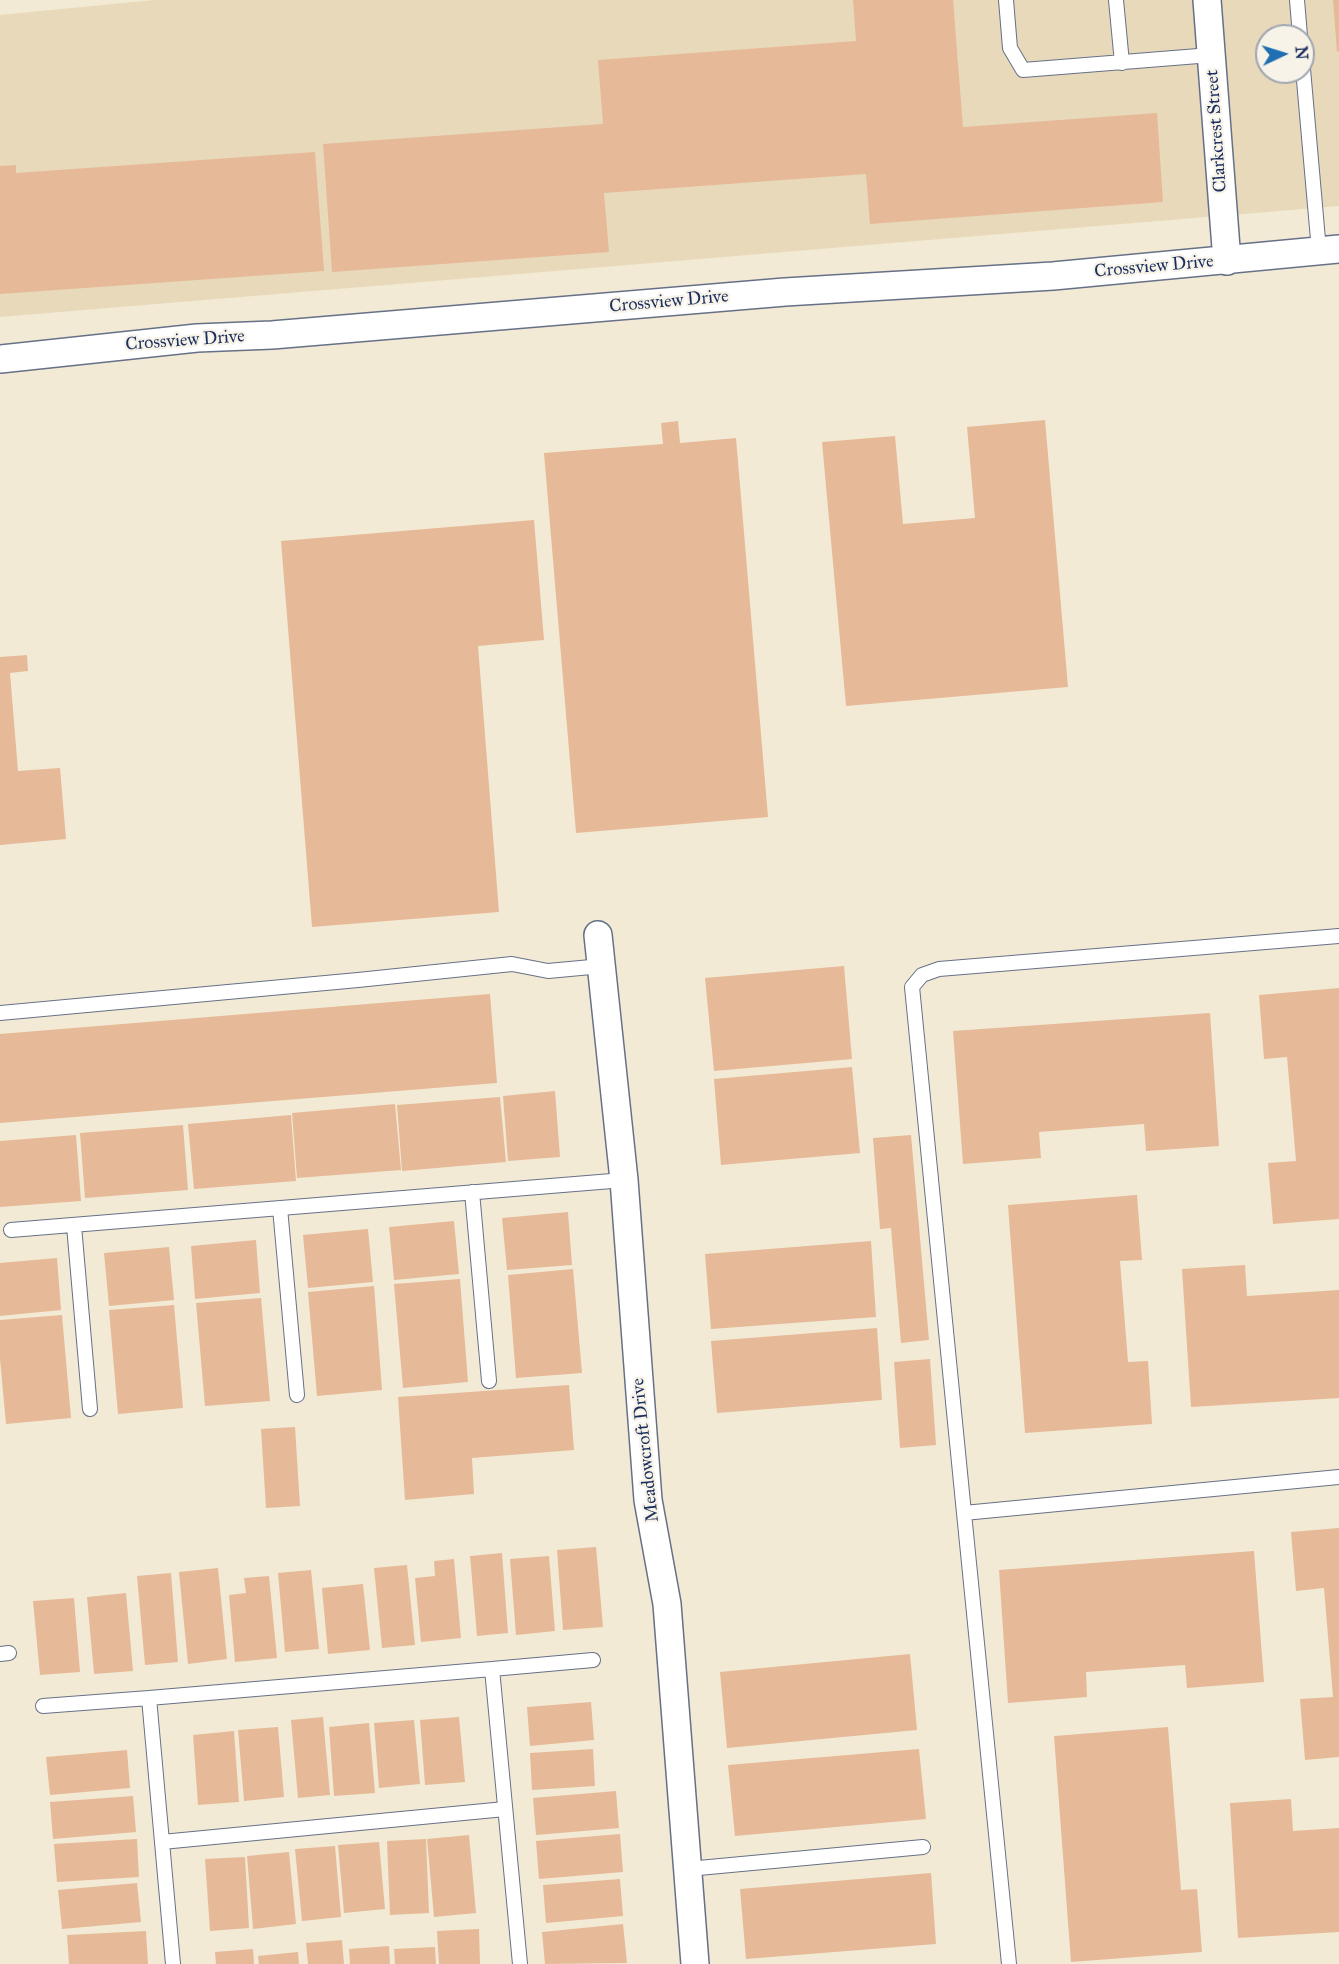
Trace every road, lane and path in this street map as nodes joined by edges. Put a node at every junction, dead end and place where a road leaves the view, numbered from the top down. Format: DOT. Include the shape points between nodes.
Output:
graph roads {
  1 [pos="1006,0"];
  2 [pos="1116,0"];
  3 [pos="1207,0"];
  4 [pos="1297,0"];
  5 [pos="1299,24"];
  6 [pos="1211,55"];
  7 [pos="1122,63"];
  8 [pos="1305,84"];
  9 [pos="1329,250"];
  10 [pos="1227,261"];
  11 [pos="0,358"];
  12 [pos="598,935"];
  13 [pos="1339,936"];
  14 [pos="602,966"];
  15 [pos="0,1013"];
  16 [pos="624,1180"];
  17 [pos="472,1192"];
  18 [pos="280,1208"];
  19 [pos="74,1226"];
  20 [pos="11,1230"];
  21 [pos="489,1381"];
  22 [pos="297,1395"];
  23 [pos="90,1409"];
  24 [pos="1339,1477"];
  25 [pos="964,1514"];
  26 [pos="593,1660"];
  27 [pos="492,1669"];
  28 [pos="149,1698"];
  29 [pos="44,1706"];
  30 [pos="505,1809"];
  31 [pos="162,1842"];
  32 [pos="923,1847"];
  33 [pos="688,1869"];
  34 [pos="173,1964"];
  35 [pos="520,1964"];
  36 [pos="695,1964"];
  37 [pos="1009,1964"];
  1 -- 7 [label="lane" via="1010,48 1023,70"];
  2 -- 7 [label="lane"];
  3 -- 6 [label="street, Clarkcrest Street"];
  4 -- 5 [label="lane"];
  6 -- 7 [label="lane"];
  6 -- 10 [label="street, Clarkcrest Street"];
  8 -- 9 [label="lane"];
  9 -- 10 [label="street, Crossview Drive"];
  10 -- 11 [label="street, Crossview Drive" via="197,338"];
  12 -- 14 [label="street, Meadowcroft Drive"];
  13 -- 25 [label="lane" via="939,969 922,975 912,987"];
  14 -- 15 [label="lane" via="548,971 512,964"];
  14 -- 16 [label="street, Meadowcroft Drive"];
  16 -- 17 [label="lane"];
  16 -- 33 [label="street, Meadowcroft Drive" via="648,1500 668,1604"];
  17 -- 18 [label="lane"];
  17 -- 21 [label="lane"];
  18 -- 19 [label="lane"];
  18 -- 22 [label="lane"];
  19 -- 20 [label="lane"];
  19 -- 23 [label="lane"];
  24 -- 25 [label="lane"];
  25 -- 37 [label="lane"];
  26 -- 27 [label="lane"];
  27 -- 28 [label="lane"];
  27 -- 30 [label="lane"];
  28 -- 29 [label="lane"];
  28 -- 31 [label="lane"];
  30 -- 31 [label="lane"];
  30 -- 35 [label="lane"];
  31 -- 34 [label="lane"];
  32 -- 33 [label="lane"];
  33 -- 36 [label="street, Meadowcroft Drive"];
}
